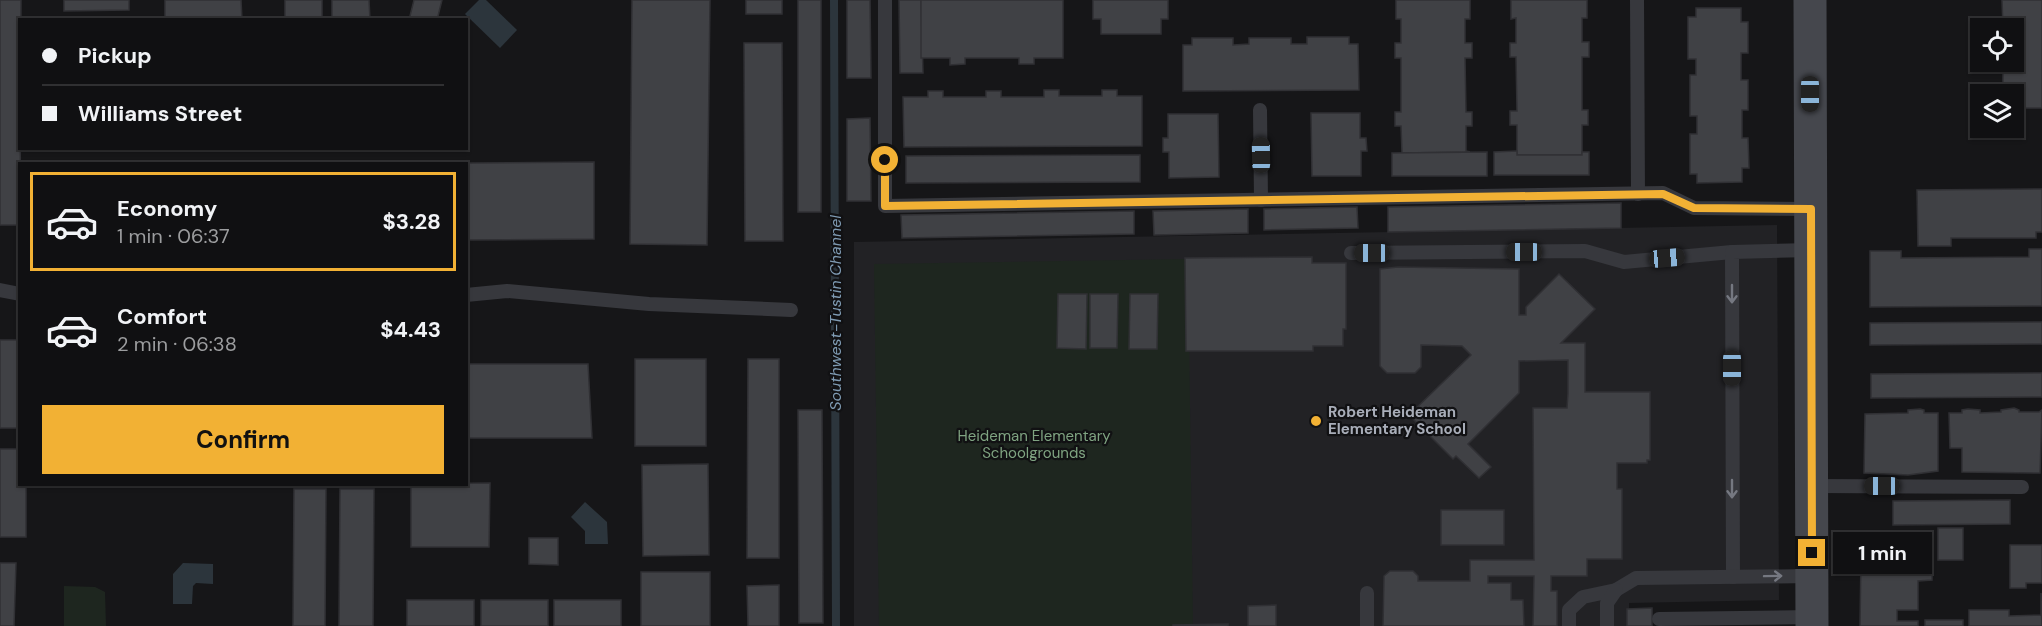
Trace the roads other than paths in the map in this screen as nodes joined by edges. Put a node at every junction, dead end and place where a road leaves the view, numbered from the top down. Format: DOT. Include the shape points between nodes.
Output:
graph roads {
  1 [pos="885,0"];
  2 [pos="1637,0"];
  3 [pos="1810,0"];
  4 [pos="1260,110"];
  5 [pos="1638,194"];
  6 [pos="1261,200"];
  7 [pos="1811,209"];
  8 [pos="1811,250"];
  9 [pos="1732,252"];
  10 [pos="1351,253"];
  11 [pos="0,290"];
  12 [pos="18,294"];
  13 [pos="468,295"];
  14 [pos="790,310"];
  15 [pos="1812,486"];
  16 [pos="2022,487"];
  17 [pos="1812,576"];
  18 [pos="1733,577"];
  19 [pos="1616,590"];
  20 [pos="1367,593"];
  21 [pos="1659,619"];
  22 [pos="1812,622"];
  23 [pos="1367,626"];
  24 [pos="1569,626"];
  25 [pos="1607,626"];
  1 -- 6 [label="lane" via="885,206"];
  2 -- 5 [label="lane"];
  3 -- 7 [label="street"];
  4 -- 6 [label="lane"];
  5 -- 6 [label="lane"];
  5 -- 7 [label="lane" via="1663,194 1694,208"];
  7 -- 8 [label="street"];
  8 -- 9 [label="lane"];
  8 -- 15 [label="street"];
  9 -- 10 [label="lane" via="1624,262 1585,251"];
  9 -- 18 [label="lane, one-way"];
  11 -- 12 [label="lane"];
  13 -- 14 [label="lane" via="507,291 649,304"];
  15 -- 16 [label="lane"];
  15 -- 17 [label="street"];
  18 -- 17 [label="lane, one-way"];
  17 -- 22 [label="street"];
  18 -- 19 [label="lane" via="1636,579"];
  19 -- 24 [label="lane" via="1583,597 1569,610"];
  19 -- 25 [label="lane" via="1607,603"];
  20 -- 23 [label="lane"];
  21 -- 22 [label="lane"];
}
